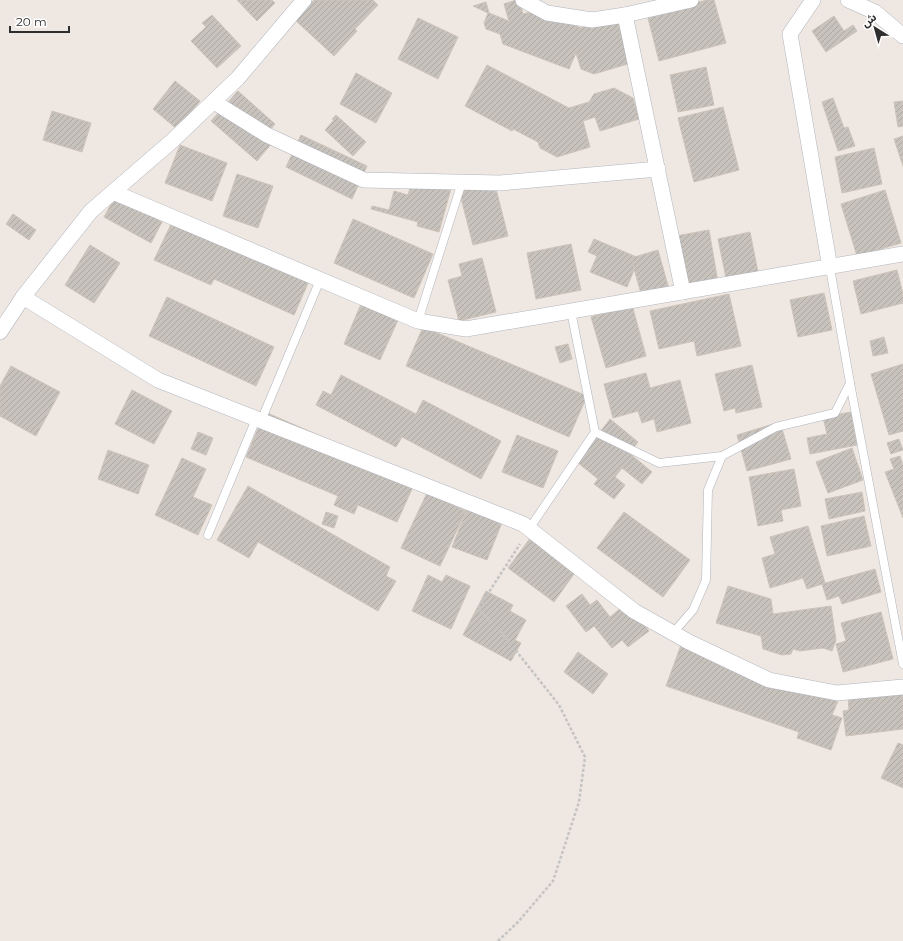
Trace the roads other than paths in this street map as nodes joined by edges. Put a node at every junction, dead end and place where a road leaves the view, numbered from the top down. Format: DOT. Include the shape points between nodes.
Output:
graph roads {
  1 [pos="304,0"];
  2 [pos="523,0"];
  3 [pos="691,0"];
  4 [pos="813,0"];
  5 [pos="848,0"];
  6 [pos="625,15"];
  7 [pos="903,36"];
  8 [pos="214,102"];
  9 [pos="658,169"];
  10 [pos="462,182"];
  11 [pos="113,192"];
  12 [pos="903,254"];
  13 [pos="830,268"];
  14 [pos="320,280"];
  15 [pos="684,292"];
  16 [pos="23,297"];
  17 [pos="571,311"];
  18 [pos="418,321"];
  19 [pos="0,332"];
  20 [pos="850,383"];
  21 [pos="259,420"];
  22 [pos="595,432"];
  23 [pos="722,456"];
  24 [pos="529,529"];
  25 [pos="208,535"];
  26 [pos="673,633"];
  27 [pos="903,664"];
  28 [pos="903,687"];
  1 -- 8 [label="street" via="238,78"];
  2 -- 6 [label="street" via="547,13 592,20"];
  3 -- 6 [label="street"];
  4 -- 13 [label="street" via="790,34"];
  5 -- 7 [label="street" via="875,12"];
  6 -- 9 [label="street"];
  8 -- 10 [label="street" via="267,135 364,180"];
  8 -- 11 [label="street"];
  9 -- 10 [label="street" via="500,183"];
  9 -- 15 [label="street"];
  10 -- 18 [label="lane"];
  11 -- 14 [label="street"];
  11 -- 16 [label="street" via="91,211"];
  12 -- 13 [label="street"];
  13 -- 15 [label="street"];
  13 -- 20 [label="lane"];
  14 -- 18 [label="street"];
  14 -- 21 [label="lane"];
  15 -- 17 [label="street"];
  16 -- 19 [label="street"];
  16 -- 21 [label="street" via="158,380"];
  17 -- 18 [label="street" via="466,329"];
  17 -- 22 [label="lane"];
  20 -- 23 [label="lane" via="835,413 776,427"];
  20 -- 27 [label="lane"];
  21 -- 24 [label="street" via="523,524"];
  21 -- 25 [label="lane"];
  22 -- 23 [label="lane" via="659,463"];
  22 -- 24 [label="lane"];
  23 -- 26 [label="lane" via="708,490 706,580 694,610"];
  24 -- 26 [label="street" via="634,611"];
  26 -- 28 [label="street" via="769,680 837,693"];
}
